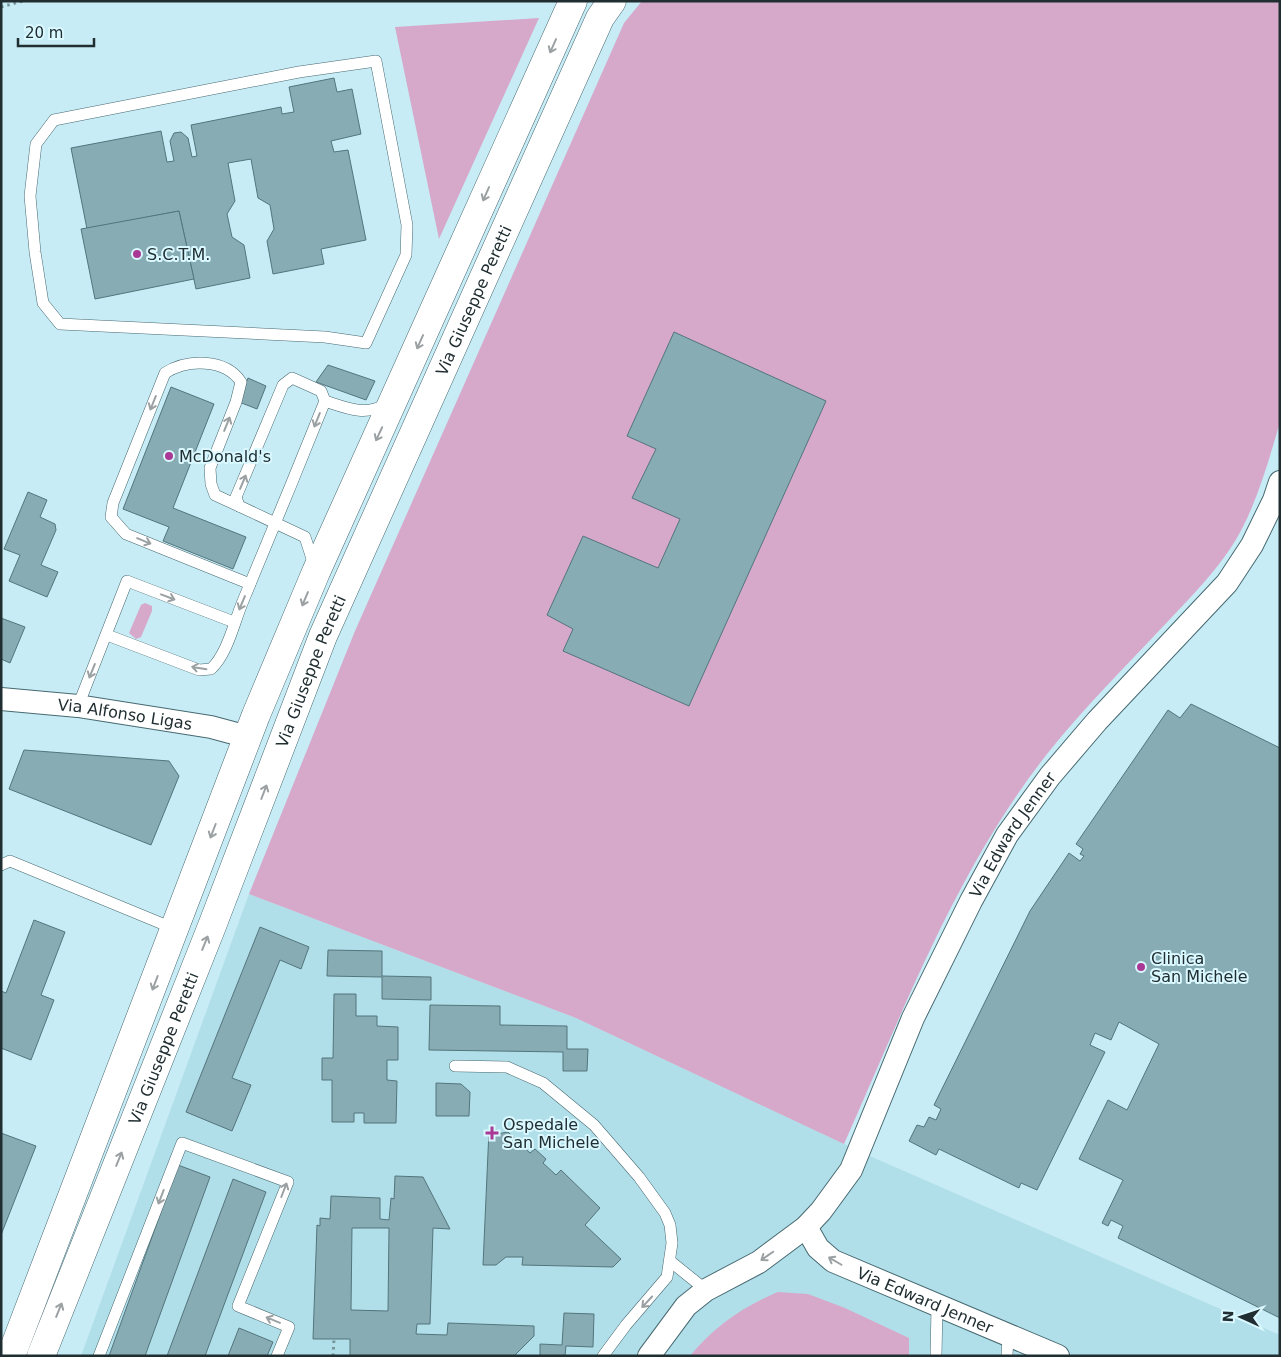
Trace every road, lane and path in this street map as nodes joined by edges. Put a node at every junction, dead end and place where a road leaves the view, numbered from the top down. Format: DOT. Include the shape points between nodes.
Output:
graph roads {
  1 [pos="23,1"];
  2 [pos="572,1"];
  3 [pos="612,1"];
  4 [pos="1,7"];
  5 [pos="376,61"];
  6 [pos="325,401"];
  7 [pos="394,401"];
  8 [pos="1280,482"];
  9 [pos="239,506"];
  10 [pos="277,522"];
  11 [pos="316,572"];
  12 [pos="250,584"];
  13 [pos="234,622"];
  14 [pos="107,635"];
  15 [pos="1,699"];
  16 [pos="78,706"];
  17 [pos="248,737"];
  18 [pos="1,865"];
  19 [pos="176,929"];
  20 [pos="455,1066"];
  21 [pos="806,1227"];
  22 [pos="670,1261"];
  23 [pos="706,1290"];
  24 [pos="937,1306"];
  25 [pos="334,1339"];
  26 [pos="1008,1346"];
  27 [pos="11,1356"];
  28 [pos="41,1356"];
  29 [pos="100,1356"];
  30 [pos="277,1356"];
  31 [pos="333,1356"];
  32 [pos="604,1356"];
  33 [pos="650,1356"];
  34 [pos="936,1356"];
  35 [pos="1058,1356"];
  1 -- 4 [label="path"];
  2 -- 7 [label="street, Via Giuseppe Peretti, one-way"];
  28 -- 3 [label="street, Via Giuseppe Peretti, one-way" via="324,636 600,18"];
  5 -- 5 [label="lane" via="299,72 54,120 36,144 30,196 34,252 43,303 60,324 325,337 366,343 406,255 407,226"];
  6 -- 7 [label="lane" via="357,411 373,411"];
  9 -- 6 [label="lane, one-way" via="236,497 283,384 292,378 321,392"];
  6 -- 10 [label="lane, one-way"];
  7 -- 11 [label="street, Via Giuseppe Peretti, one-way"];
  8 -- 21 [label="street, Via Edward Jenner" via="1252,545 1227,583 1097,720 1007,835 913,1018 851,1170"];
  9 -- 10 [label="lane"];
  9 -- 12 [label="lane, one-way" via="215,495 210,468 241,382 235,373 209,364 187,363 172,368 165,373 113,503 111,517 126,534"];
  10 -- 11 [label="lane" via="305,537"];
  10 -- 12 [label="lane"];
  11 -- 17 [label="street, Via Giuseppe Peretti, one-way"];
  12 -- 13 [label="lane, one-way"];
  13 -- 14 [label="lane, one-way" via="219,662 211,669 198,670"];
  14 -- 13 [label="lane, one-way" via="127,581"];
  14 -- 16 [label="lane, one-way"];
  15 -- 16 [label="street, Via Alfonso Ligas"];
  16 -- 17 [label="street, Via Alfonso Ligas" via="211,727"];
  17 -- 19 [label="street, Via Giuseppe Peretti, one-way"];
  18 -- 19 [label="lane" via="10,861"];
  19 -- 27 [label="street, Via Giuseppe Peretti, one-way"];
  20 -- 22 [label="lane" via="507,1066 543,1083 594,1125 665,1213 672,1243"];
  21 -- 23 [label="street, Via Edward Jenner, one-way" via="759,1262"];
  24 -- 21 [label="street, Via Edward Jenner, one-way" via="833,1261 818,1248"];
  22 -- 23 [label="lane"];
  22 -- 32 [label="lane, one-way" via="667,1277"];
  23 -- 33 [label="street, Via Edward Jenner" via="686,1306"];
  24 -- 26 [label="street, Via Edward Jenner"];
  24 -- 34 [label="lane"];
  25 -- 31 [label="path"];
  26 -- 35 [label="street, Via Edward Jenner"];
  30 -- 29 [label="lane, one-way" via="289,1327 238,1306 288,1182 182,1143"];
}
